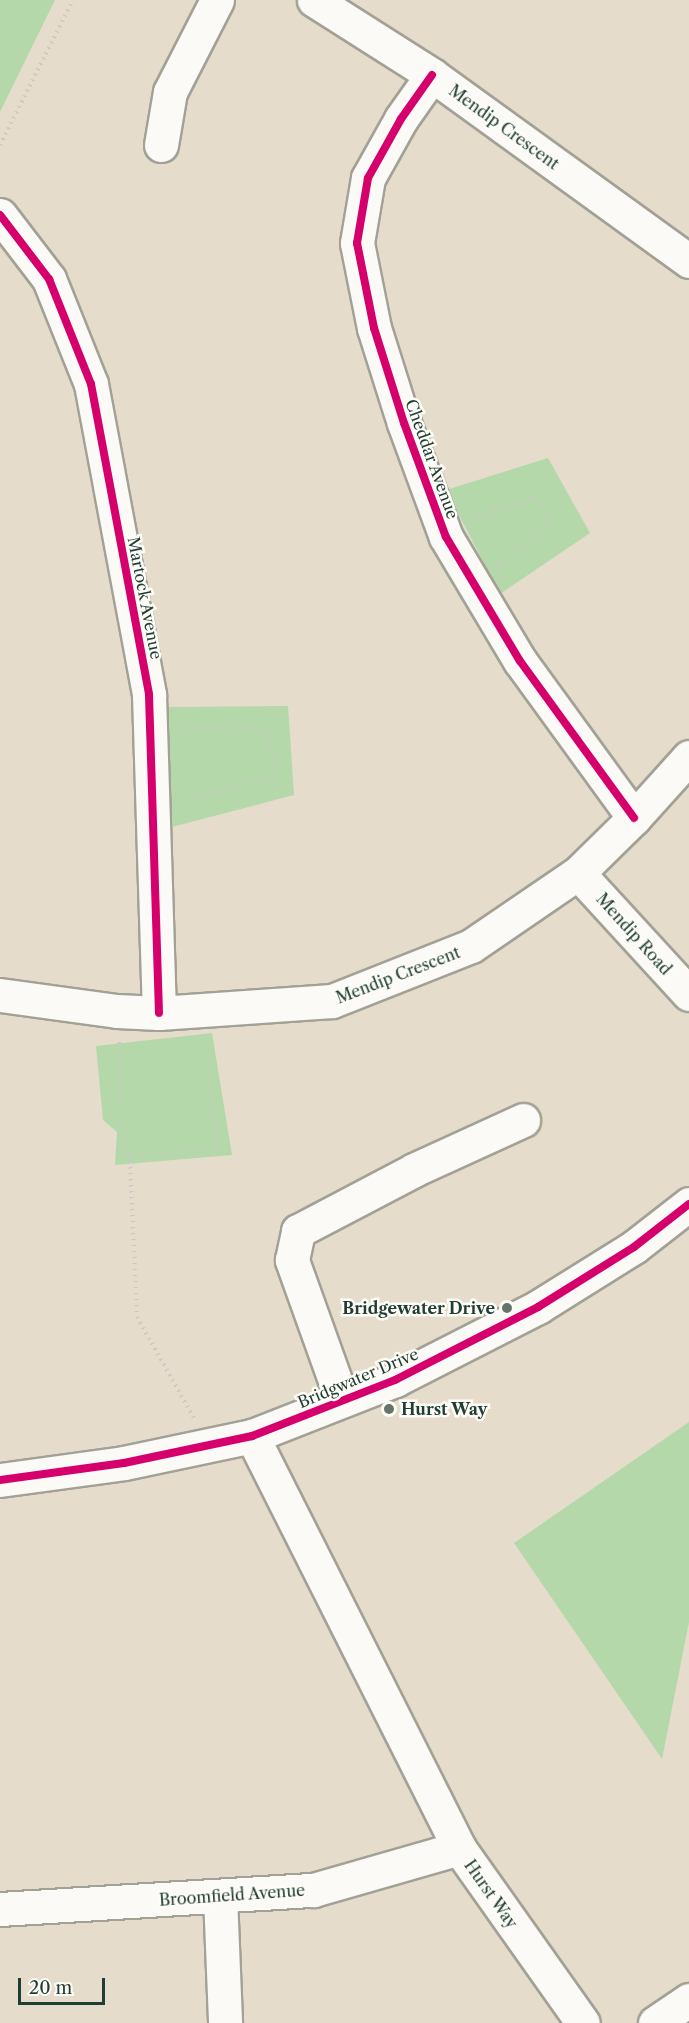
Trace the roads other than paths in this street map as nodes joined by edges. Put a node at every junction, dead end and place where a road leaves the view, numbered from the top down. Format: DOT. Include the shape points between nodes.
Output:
graph roads {
  1 [pos="217,0"];
  2 [pos="314,0"];
  3 [pos="432,75"];
  4 [pos="161,145"];
  5 [pos="0,215"];
  6 [pos="689,261"];
  7 [pos="689,757"];
  8 [pos="634,818"];
  9 [pos="578,873"];
  10 [pos="689,994"];
  11 [pos="0,995"];
  12 [pos="159,1013"];
  13 [pos="523,1120"];
  14 [pos="689,1204"];
  15 [pos="342,1400"];
  16 [pos="252,1436"];
  17 [pos="0,1480"];
  18 [pos="459,1848"];
  19 [pos="220,1896"];
  20 [pos="0,1909"];
  21 [pos="689,2000"];
  22 [pos="225,2023"];
  23 [pos="583,2023"];
  24 [pos="655,2023"];
  1 -- 4 [label="street" via="170,92"];
  2 -- 3 [label="street, Mendip Crescent"];
  3 -- 6 [label="street, Mendip Crescent"];
  3 -- 8 [label="street, Cheddar Avenue" via="401,119 368,178 357,243 374,328 443,529 520,661"];
  5 -- 12 [label="street, Martock Avenue" via="49,279 91,384 149,695"];
  7 -- 8 [label="street, Mendip Crescent"];
  8 -- 9 [label="street, Mendip Crescent"];
  9 -- 10 [label="street, Mendip Road"];
  9 -- 12 [label="street, Mendip Crescent" via="471,946 332,1001"];
  11 -- 12 [label="street, Mendip Crescent"];
  13 -- 15 [label="street" via="414,1170 298,1231 292,1260"];
  14 -- 15 [label="street, Bridgwater Drive" via="634,1247 538,1307 395,1380"];
  15 -- 16 [label="street, Bridgwater Drive"];
  16 -- 17 [label="street, Bridgwater Drive" via="124,1463"];
  16 -- 18 [label="street, Hurst Way"];
  18 -- 19 [label="street, Broomfield Avenue" via="313,1890"];
  18 -- 23 [label="street, Hurst Way"];
  19 -- 20 [label="street, Broomfield Avenue"];
  19 -- 22 [label="street"];
  21 -- 24 [label="street"];
}
